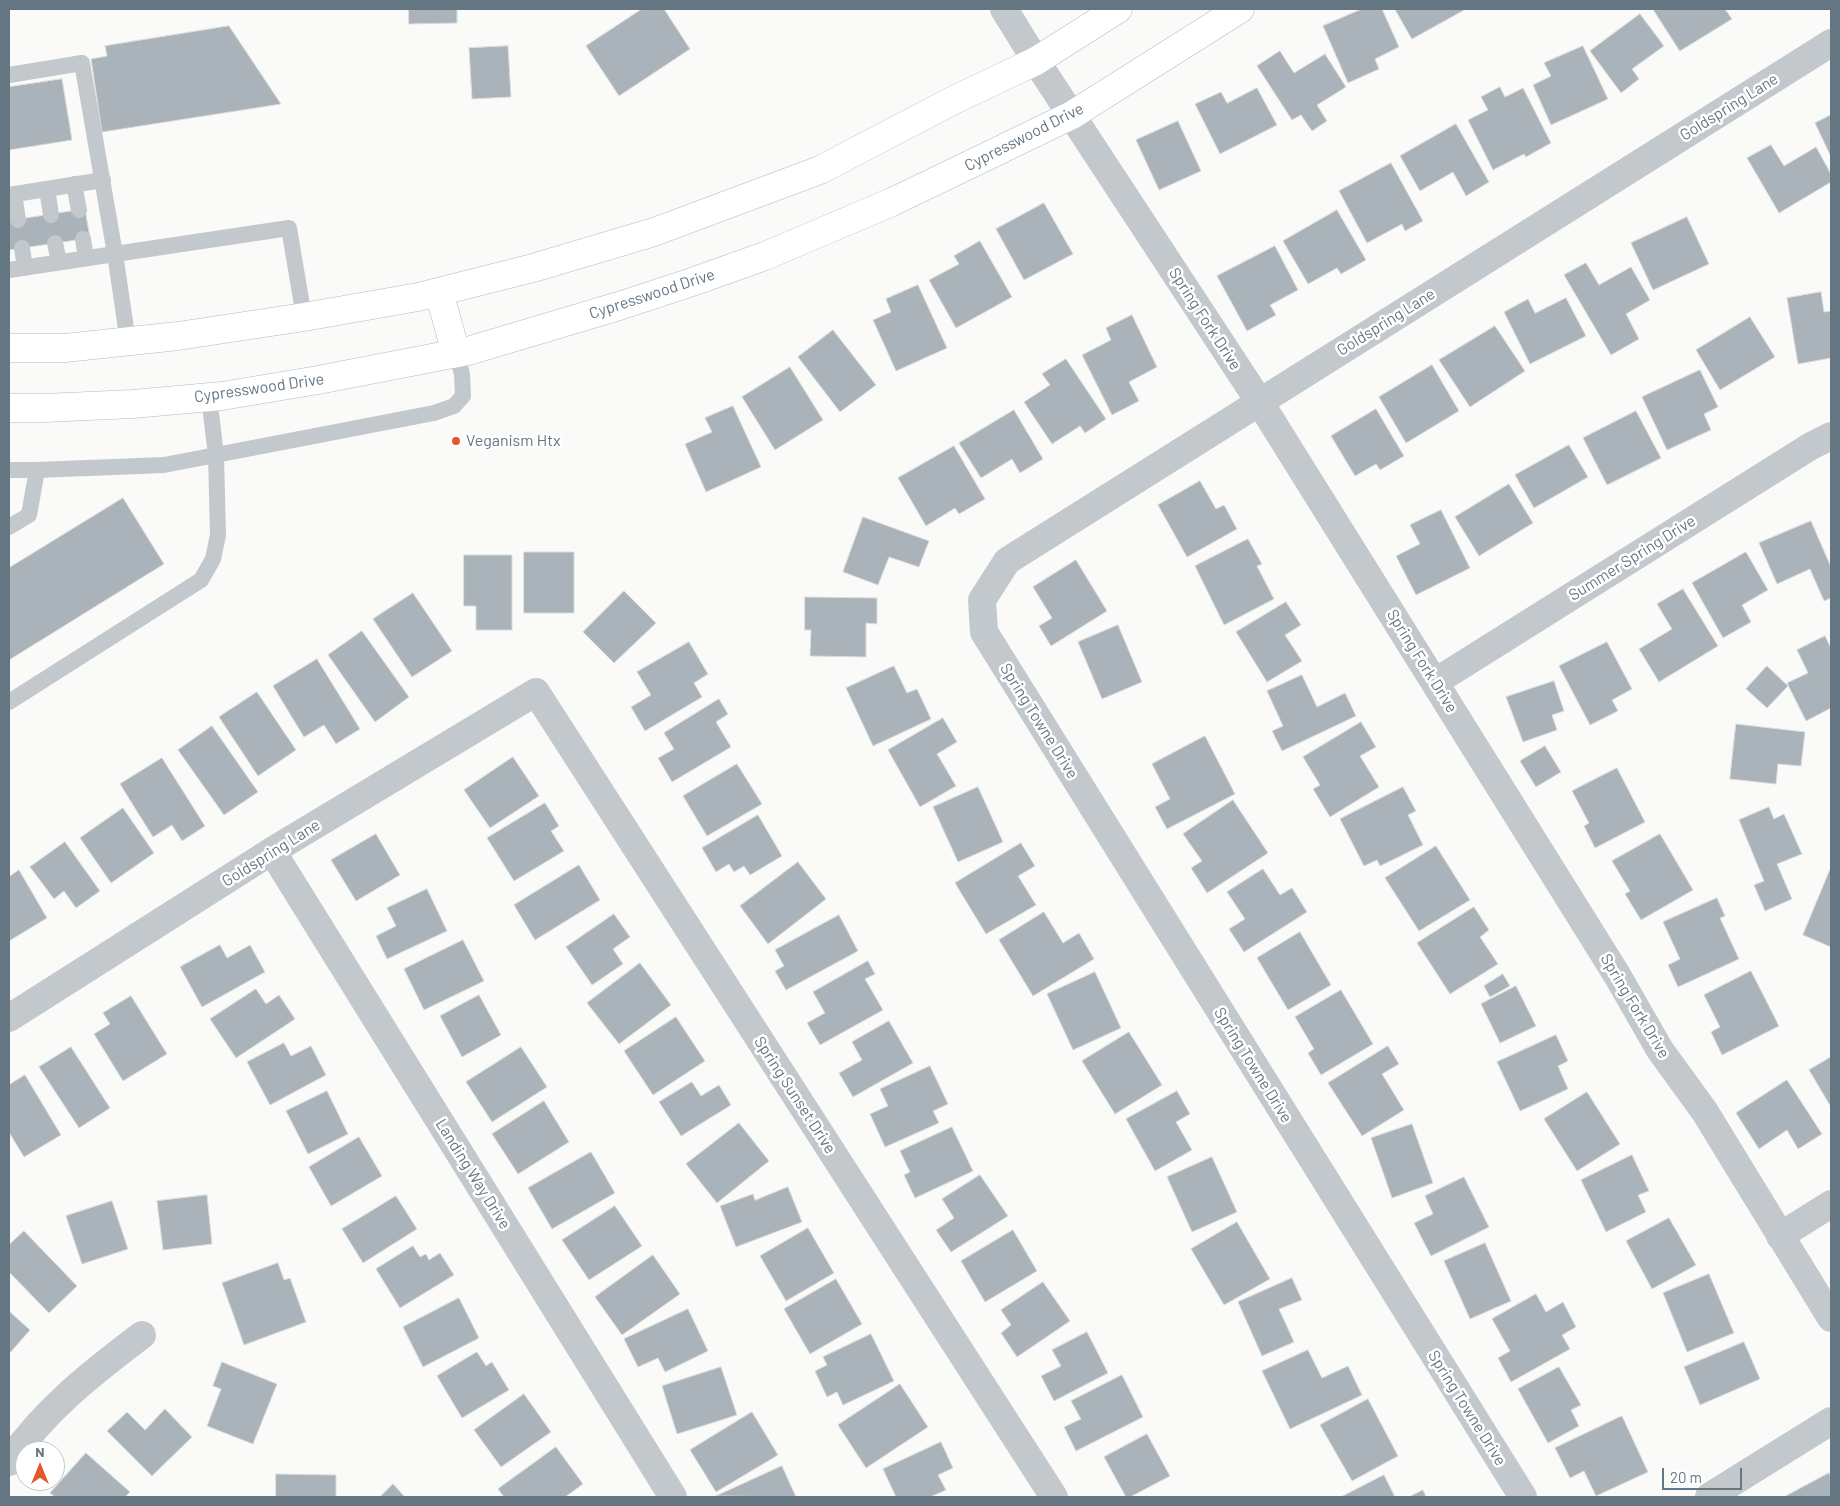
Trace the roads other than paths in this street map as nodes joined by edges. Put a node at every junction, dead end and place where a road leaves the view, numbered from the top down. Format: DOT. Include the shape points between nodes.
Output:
graph roads {
  1 [pos="1004,9"];
  2 [pos="1118,9"];
  3 [pos="1240,9"];
  4 [pos="1831,43"];
  5 [pos="1036,61"];
  6 [pos="9,75"];
  7 [pos="1072,115"];
  8 [pos="103,180"];
  9 [pos="74,184"];
  10 [pos="47,189"];
  11 [pos="11,195"];
  12 [pos="78,210"];
  13 [pos="51,214"];
  14 [pos="18,220"];
  15 [pos="83,239"];
  16 [pos="56,243"];
  17 [pos="22,248"];
  18 [pos="115,254"];
  19 [pos="86,258"];
  20 [pos="59,262"];
  21 [pos="26,268"];
  22 [pos="9,270"];
  23 [pos="439,292"];
  24 [pos="304,318"];
  25 [pos="128,342"];
  26 [pos="9,348"];
  27 [pos="456,353"];
  28 [pos="209,396"];
  29 [pos="1259,401"];
  30 [pos="9,408"];
  31 [pos="1831,436"];
  32 [pos="216,455"];
  33 [pos="9,470"];
  34 [pos="37,470"];
  35 [pos="9,527"];
  36 [pos="984,632"];
  37 [pos="1434,682"];
  38 [pos="536,692"];
  39 [pos="9,702"];
  40 [pos="272,851"];
  41 [pos="9,1018"];
  42 [pos="1831,1204"];
  43 [pos="1780,1236"];
  44 [pos="1831,1318"];
  45 [pos="142,1335"];
  46 [pos="1831,1421"];
  47 [pos="9,1462"];
  48 [pos="673,1497"];
  49 [pos="1054,1497"];
  50 [pos="1523,1497"];
  51 [pos="1709,1497"];
  1 -- 5 [label="street, Spring Fork Drive"];
  2 -- 5 [label="main road"];
  3 -- 7 [label="main road, Cypresswood Drive"];
  4 -- 29 [label="street, Goldspring Lane"];
  5 -- 7 [label="street, Spring Fork Drive"];
  5 -- 23 [label="main road" via="820,170 654,232"];
  6 -- 8 [label="lane" via="82,63"];
  7 -- 27 [label="main road, Cypresswood Drive" via="892,202 765,256 619,306"];
  7 -- 29 [label="street, Spring Fork Drive"];
  8 -- 9 [label="lane"];
  8 -- 18 [label="lane"];
  9 -- 10 [label="lane"];
  9 -- 12 [label="lane"];
  10 -- 11 [label="lane"];
  10 -- 13 [label="lane"];
  11 -- 14 [label="lane"];
  15 -- 19 [label="lane"];
  16 -- 20 [label="lane"];
  17 -- 21 [label="lane"];
  18 -- 19 [label="lane"];
  18 -- 24 [label="lane" via="289,228"];
  18 -- 25 [label="lane"];
  19 -- 20 [label="lane"];
  20 -- 21 [label="lane"];
  21 -- 22 [label="lane"];
  23 -- 24 [label="main road"];
  23 -- 27 [label="main road"];
  24 -- 25 [label="main road"];
  25 -- 26 [label="main road" via="65,348"];
  27 -- 28 [label="main road, Cypresswood Drive" via="318,380"];
  27 -- 32 [label="lane" via="462,374 463,396 454,406 434,413"];
  28 -- 30 [label="main road, Cypresswood Drive" via="133,404"];
  28 -- 32 [label="lane"];
  29 -- 36 [label="street, Goldspring Lane" via="1007,561 982,600"];
  29 -- 37 [label="street, Spring Fork Drive"];
  31 -- 37 [label="street, Summer Spring Drive"];
  32 -- 34 [label="lane" via="164,465"];
  32 -- 39 [label="lane" via="218,535 213,559 201,580"];
  33 -- 34 [label="lane"];
  34 -- 35 [label="lane" via="28,515"];
  36 -- 50 [label="street, Spring Towne Drive"];
  37 -- 43 [label="street, Spring Fork Drive" via="1618,975 1660,1050 1705,1112"];
  38 -- 40 [label="street, Goldspring Lane"];
  38 -- 49 [label="street, Spring Sunset Drive"];
  40 -- 41 [label="street, Goldspring Lane"];
  40 -- 48 [label="street, Landing Way Drive"];
  42 -- 43 [label="street"];
  43 -- 44 [label="street, Spring Fork Drive"];
  45 -- 47 [label="street" via="58,1403"];
  46 -- 51 [label="street"];
}
